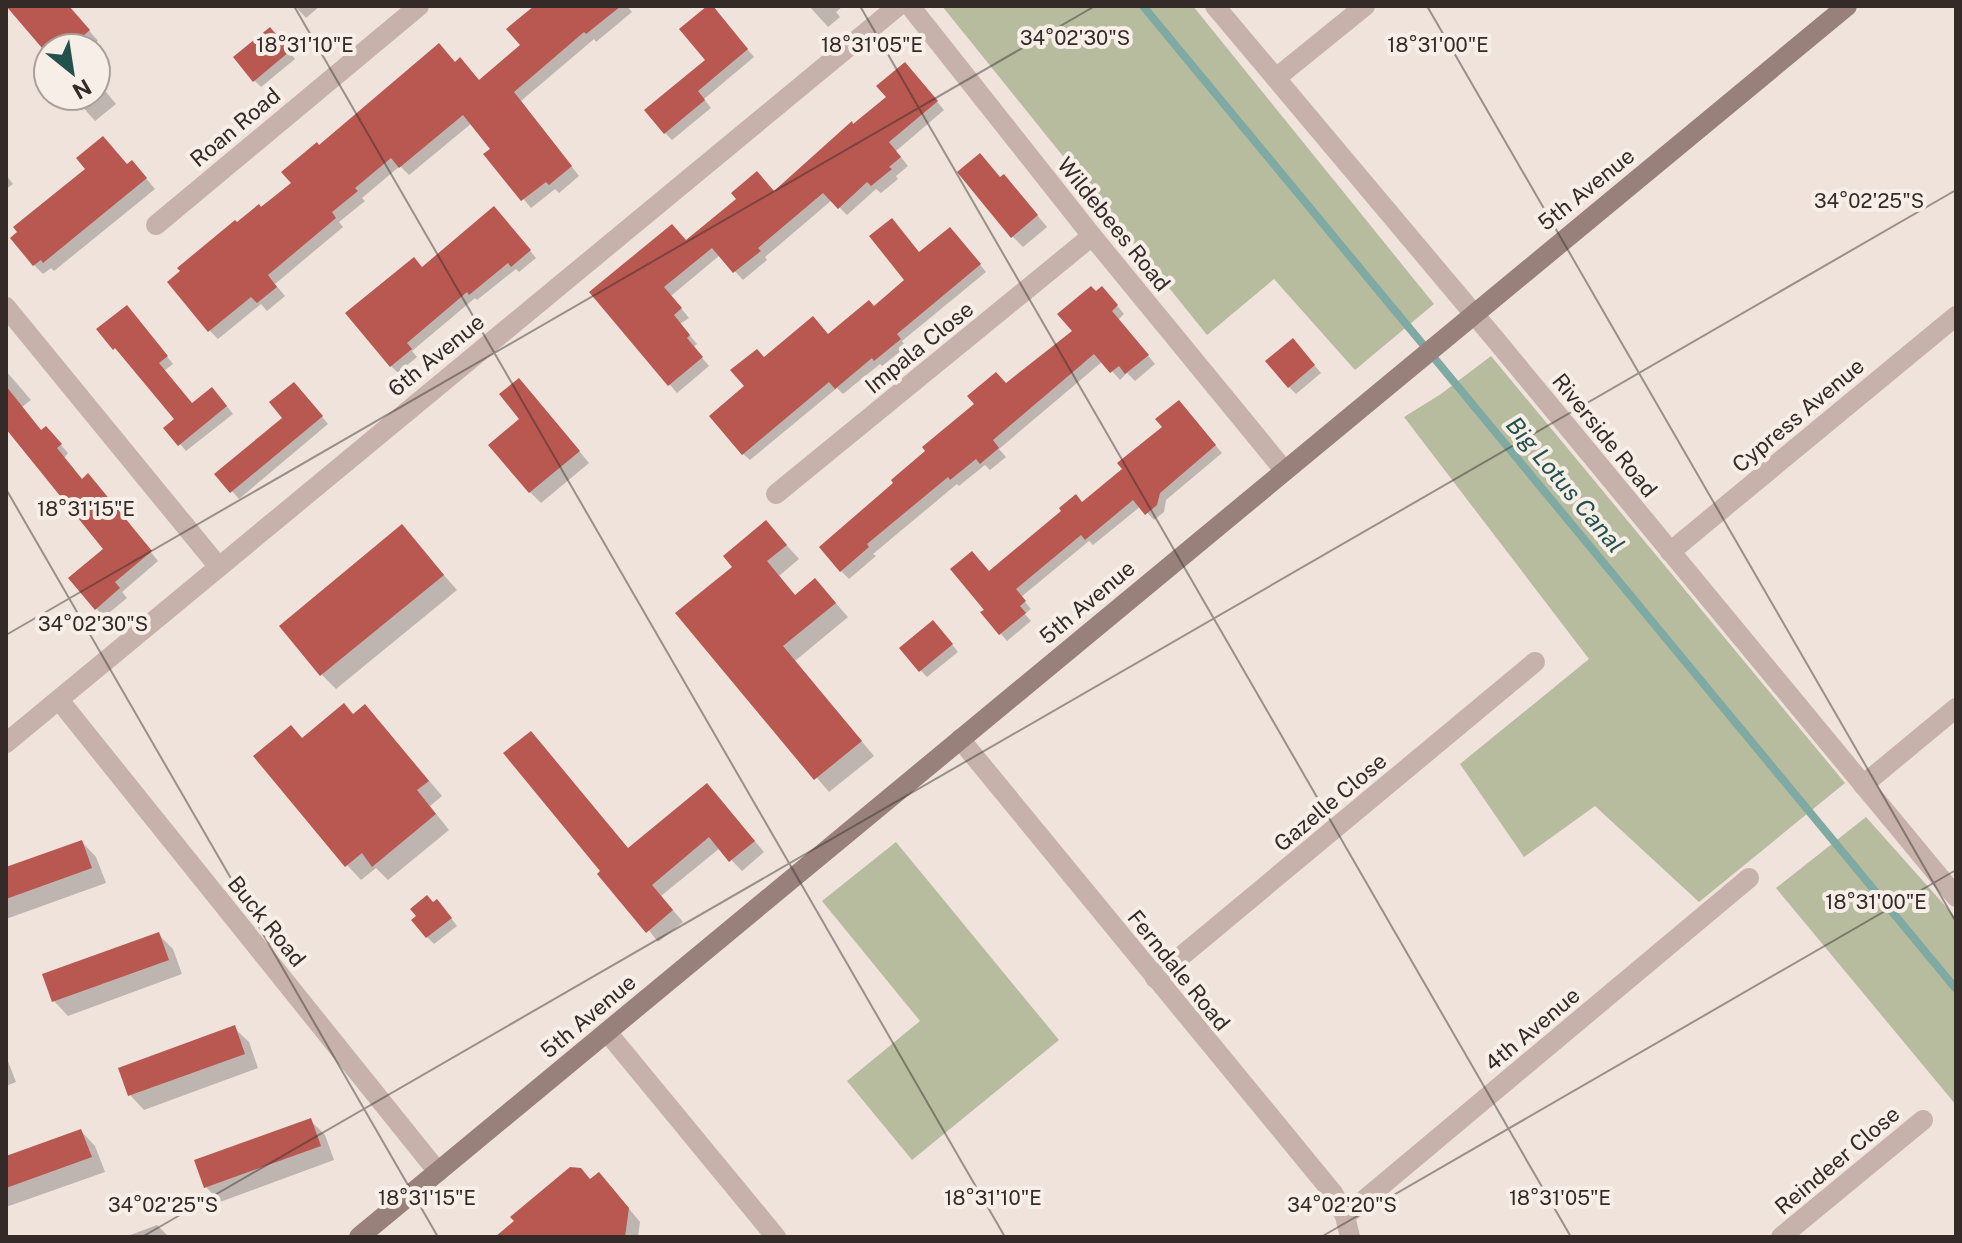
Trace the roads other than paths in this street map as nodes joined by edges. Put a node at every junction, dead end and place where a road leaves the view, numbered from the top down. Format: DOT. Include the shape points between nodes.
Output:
graph roads {
  1 [pos="419,6"];
  2 [pos="898,6"];
  3 [pos="910,6"];
  4 [pos="1215,6"];
  5 [pos="1365,6"];
  6 [pos="1847,6"];
  7 [pos="1276,78"];
  8 [pos="156,225"];
  9 [pos="1092,236"];
  10 [pos="6,307"];
  11 [pos="1472,314"];
  12 [pos="1956,316"];
  13 [pos="1284,470"];
  14 [pos="776,494"];
  15 [pos="1670,552"];
  16 [pos="218,566"];
  17 [pos="1535,662"];
  18 [pos="59,700"];
  19 [pos="1956,708"];
  20 [pos="960,739"];
  21 [pos="6,743"];
  22 [pos="1863,785"];
  23 [pos="1749,878"];
  24 [pos="1956,897"];
  25 [pos="1155,978"];
  26 [pos="607,1032"];
  27 [pos="1923,1120"];
  28 [pos="438,1172"];
  29 [pos="1345,1216"];
  30 [pos="359,1237"];
  31 [pos="776,1237"];
  32 [pos="1350,1237"];
  33 [pos="1781,1237"];
  1 -- 8 [label="street, Roan Road"];
  2 -- 16 [label="street, 6th Avenue"];
  3 -- 9 [label="street, Wildebees Road"];
  4 -- 7 [label="street, Riverside Road"];
  5 -- 7 [label="street"];
  6 -- 11 [label="main road, 5th Avenue"];
  7 -- 11 [label="street, Riverside Road"];
  9 -- 13 [label="street, Wildebees Road"];
  9 -- 14 [label="street, Impala Close"];
  10 -- 16 [label="street"];
  11 -- 13 [label="main road, 5th Avenue"];
  11 -- 15 [label="street, Riverside Road"];
  12 -- 15 [label="street, Cypress Avenue"];
  13 -- 20 [label="main road, 5th Avenue"];
  15 -- 22 [label="street, Riverside Road"];
  16 -- 18 [label="street, 6th Avenue"];
  17 -- 25 [label="street, Gazelle Close"];
  18 -- 21 [label="street, 6th Avenue"];
  18 -- 28 [label="street, Buck Road"];
  19 -- 22 [label="street"];
  20 -- 25 [label="street, Ferndale Road"];
  20 -- 26 [label="main road, 5th Avenue"];
  22 -- 24 [label="street, Riverside Road"];
  23 -- 29 [label="street, 4th Avenue"];
  25 -- 29 [label="street, Ferndale Road" via="1333,1193"];
  26 -- 28 [label="main road, 5th Avenue"];
  26 -- 31 [label="street"];
  27 -- 33 [label="street, Reindeer Close"];
  28 -- 30 [label="main road, 5th Avenue"];
  29 -- 32 [label="street, Ferndale Road"];
}
